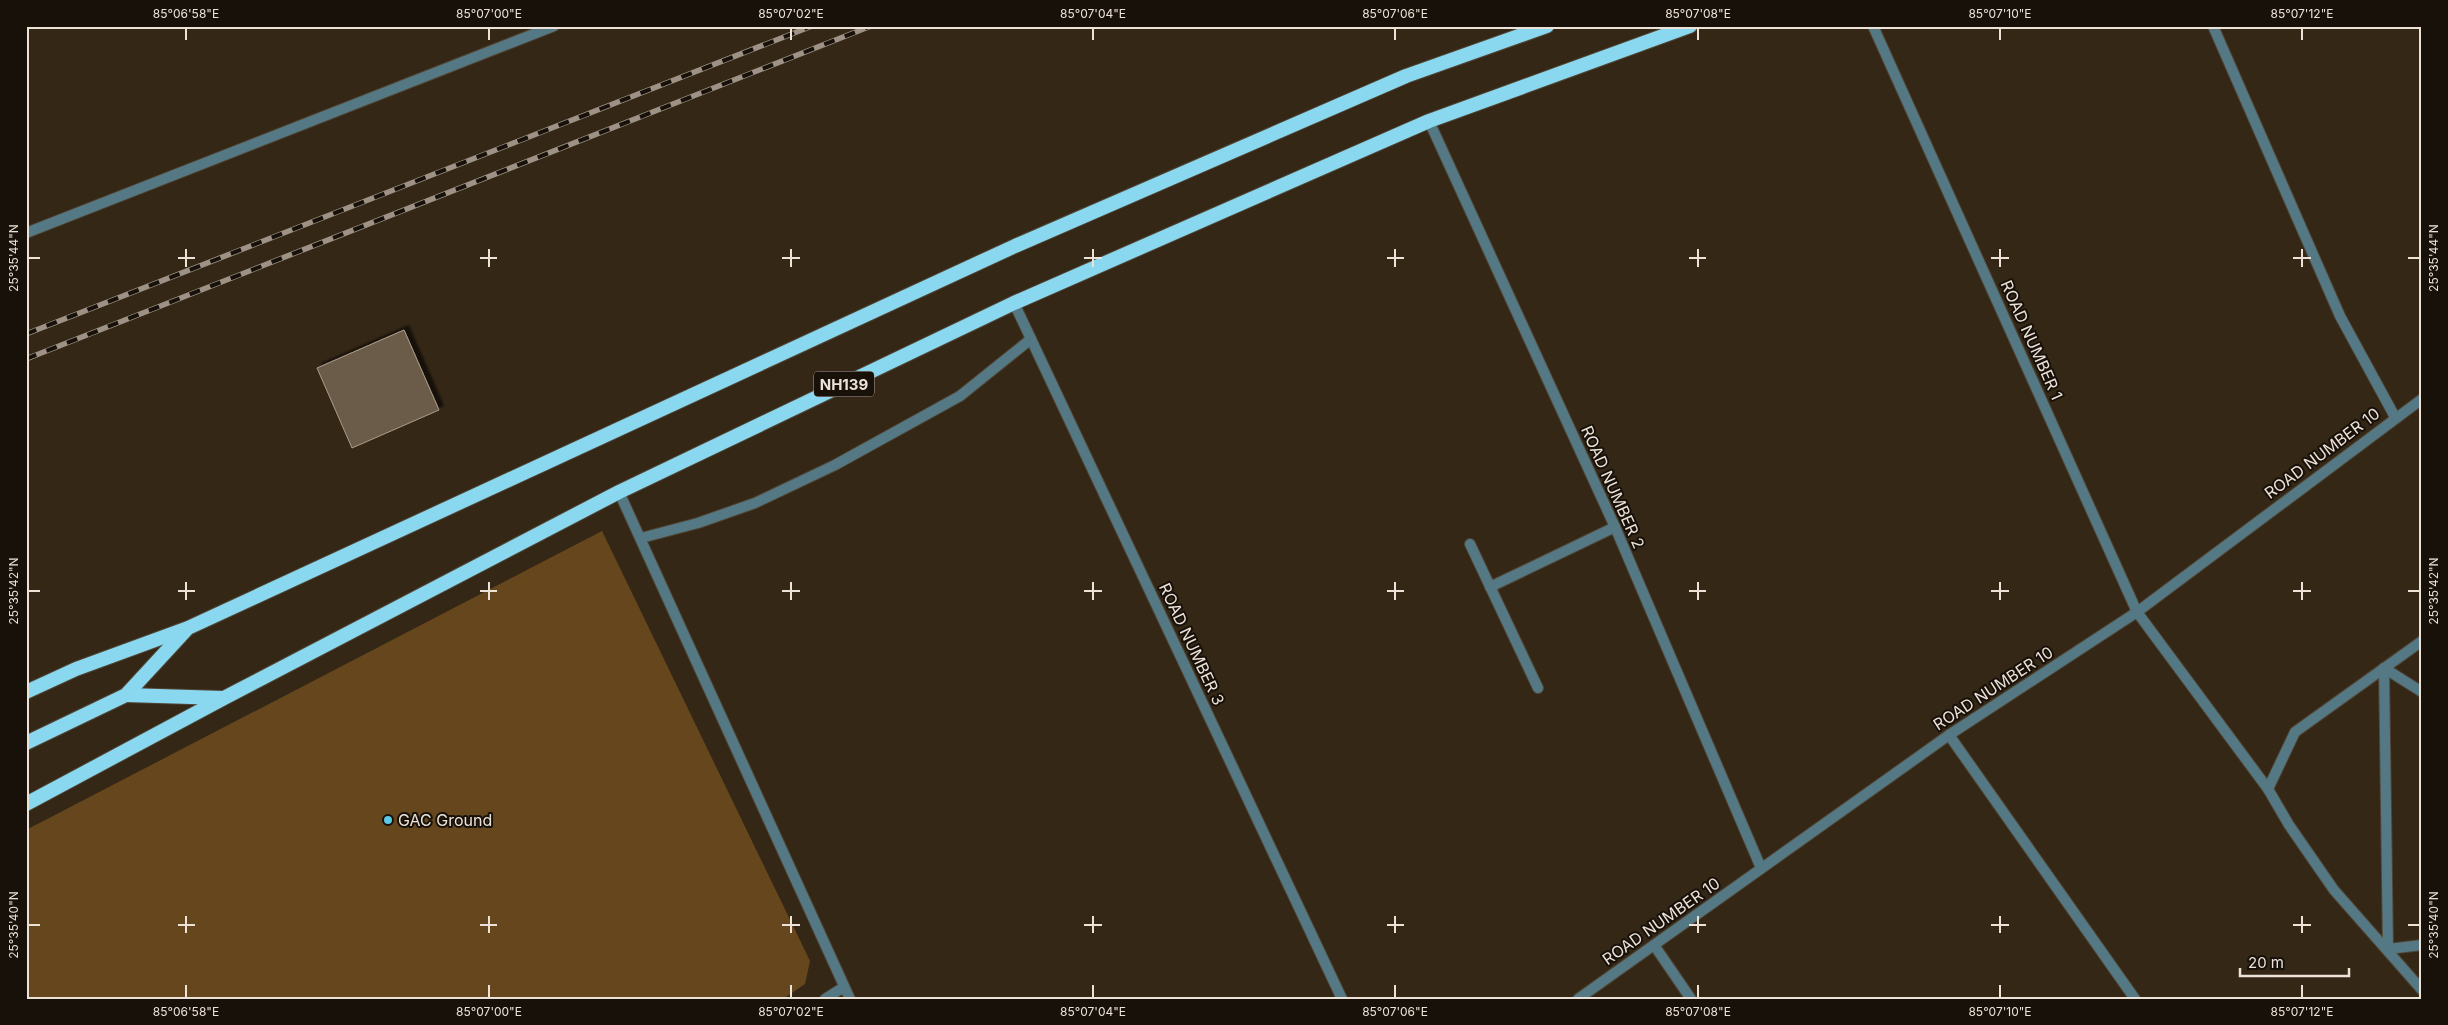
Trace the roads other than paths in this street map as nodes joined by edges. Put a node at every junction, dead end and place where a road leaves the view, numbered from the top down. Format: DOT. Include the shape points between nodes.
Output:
graph roads {
  1 [pos="554,26"];
  2 [pos="1547,26"];
  3 [pos="1690,26"];
  4 [pos="1873,26"];
  5 [pos="2213,26"];
  6 [pos="1429,121"];
  7 [pos="26,233"];
  8 [pos="1014,303"];
  9 [pos="1031,339"];
  10 [pos="2422,399"];
  11 [pos="2395,417"];
  12 [pos="619,492"];
  13 [pos="1615,527"];
  14 [pos="640,538"];
  15 [pos="1470,544"];
  16 [pos="1490,587"];
  17 [pos="2137,612"];
  18 [pos="188,628"];
  19 [pos="2422,641"];
  20 [pos="2384,668"];
  21 [pos="1538,688"];
  22 [pos="26,692"];
  23 [pos="2422,692"];
  24 [pos="126,695"];
  25 [pos="224,698"];
  26 [pos="1948,735"];
  27 [pos="26,743"];
  28 [pos="2268,789"];
  29 [pos="26,804"];
  30 [pos="1761,868"];
  31 [pos="1654,945"];
  32 [pos="2422,945"];
  33 [pos="2388,949"];
  34 [pos="844,987"];
  35 [pos="2422,990"];
  36 [pos="825,999"];
  37 [pos="850,999"];
  38 [pos="1342,999"];
  39 [pos="1578,999"];
  40 [pos="1691,999"];
  41 [pos="2135,999"];
  1 -- 7 [label="street"];
  2 -- 18 [label="highway" via="1406,76 1015,246"];
  3 -- 6 [label="highway, NH139"];
  4 -- 17 [label="street, ROAD NUMBER 1"];
  5 -- 11 [label="street" via="2340,316"];
  6 -- 8 [label="highway, NH139"];
  6 -- 13 [label="street, ROAD NUMBER 2"];
  8 -- 9 [label="street, ROAD NUMBER 3"];
  8 -- 12 [label="highway, NH139"];
  9 -- 14 [label="street" via="960,396 835,465 755,503 698,523"];
  9 -- 38 [label="street, ROAD NUMBER 3"];
  10 -- 11 [label="street, ROAD NUMBER 10"];
  11 -- 17 [label="street, ROAD NUMBER 10"];
  12 -- 14 [label="street"];
  12 -- 25 [label="highway, NH139"];
  13 -- 16 [label="street"];
  13 -- 30 [label="street, ROAD NUMBER 2"];
  14 -- 34 [label="street"];
  15 -- 16 [label="street"];
  16 -- 21 [label="street"];
  17 -- 26 [label="street, ROAD NUMBER 10"];
  17 -- 28 [label="street, ROAD NUMBER 1"];
  18 -- 22 [label="highway" via="76,669"];
  18 -- 24 [label="highway"];
  19 -- 20 [label="street"];
  20 -- 23 [label="street"];
  20 -- 28 [label="street" via="2295,732"];
  20 -- 33 [label="street"];
  24 -- 25 [label="highway"];
  24 -- 27 [label="highway"];
  25 -- 29 [label="highway, NH139"];
  26 -- 30 [label="street, ROAD NUMBER 10"];
  26 -- 41 [label="street"];
  28 -- 33 [label="street, ROAD NUMBER 1" via="2334,890"];
  30 -- 31 [label="street, ROAD NUMBER 10"];
  31 -- 39 [label="street, ROAD NUMBER 10"];
  31 -- 40 [label="street"];
  32 -- 33 [label="street"];
  33 -- 35 [label="street, ROAD NUMBER 1"];
  34 -- 36 [label="street"];
  34 -- 37 [label="street"];
}
